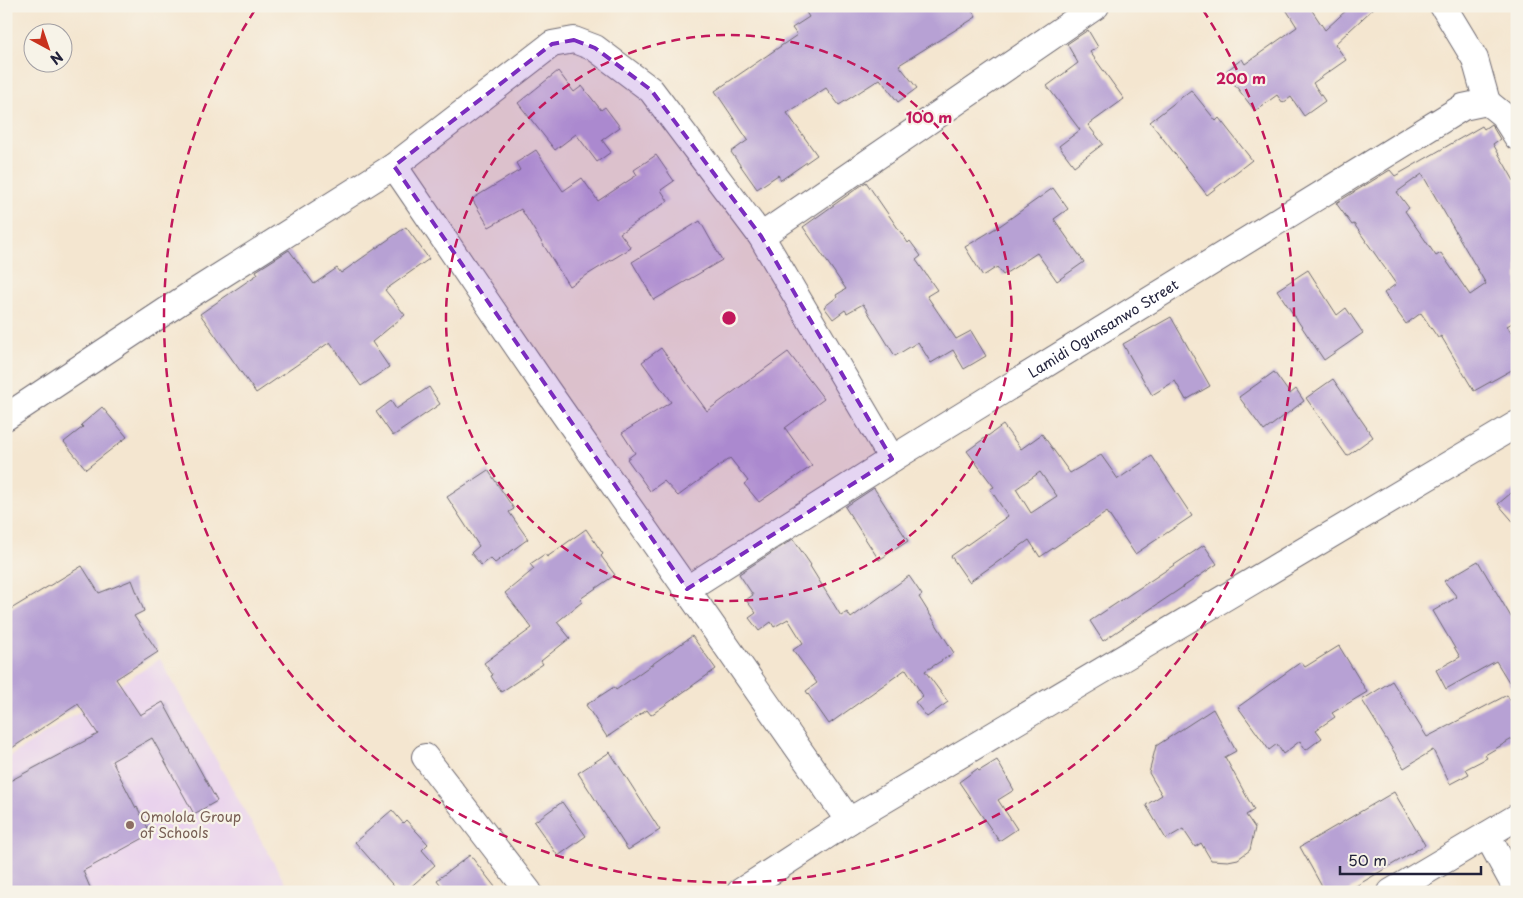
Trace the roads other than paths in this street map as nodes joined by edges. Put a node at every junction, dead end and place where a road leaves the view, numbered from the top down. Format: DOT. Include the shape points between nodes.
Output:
graph roads {
  1 [pos="1096,6"];
  2 [pos="1443,6"];
  3 [pos="1487,102"];
  4 [pos="1517,137"];
  5 [pos="394,166"];
  6 [pos="761,236"];
  7 [pos="6,417"];
  8 [pos="1517,424"];
  9 [pos="892,459"];
  10 [pos="687,589"];
  11 [pos="425,756"];
  12 [pos="1517,817"];
  13 [pos="849,821"];
  14 [pos="1487,835"];
  15 [pos="1517,890"];
  16 [pos="529,892"];
  17 [pos="740,892"];
  18 [pos="1391,892"];
  1 -- 6 [label="street"];
  2 -- 3 [label="street" via="1475,59"];
  3 -- 4 [label="street" via="1503,115"];
  3 -- 9 [label="street, Lamidi Ogunsanwo Street" via="1462,106"];
  5 -- 6 [label="street" via="552,44 574,40 595,48 651,90"];
  5 -- 7 [label="street"];
  5 -- 10 [label="street"];
  6 -- 9 [label="street"];
  8 -- 13 [label="street"];
  9 -- 10 [label="street, Lamidi Ogunsanwo Street"];
  10 -- 13 [label="street"];
  11 -- 16 [label="street"];
  12 -- 14 [label="street"];
  13 -- 17 [label="street"];
  14 -- 15 [label="street"];
  14 -- 18 [label="street"];
}
